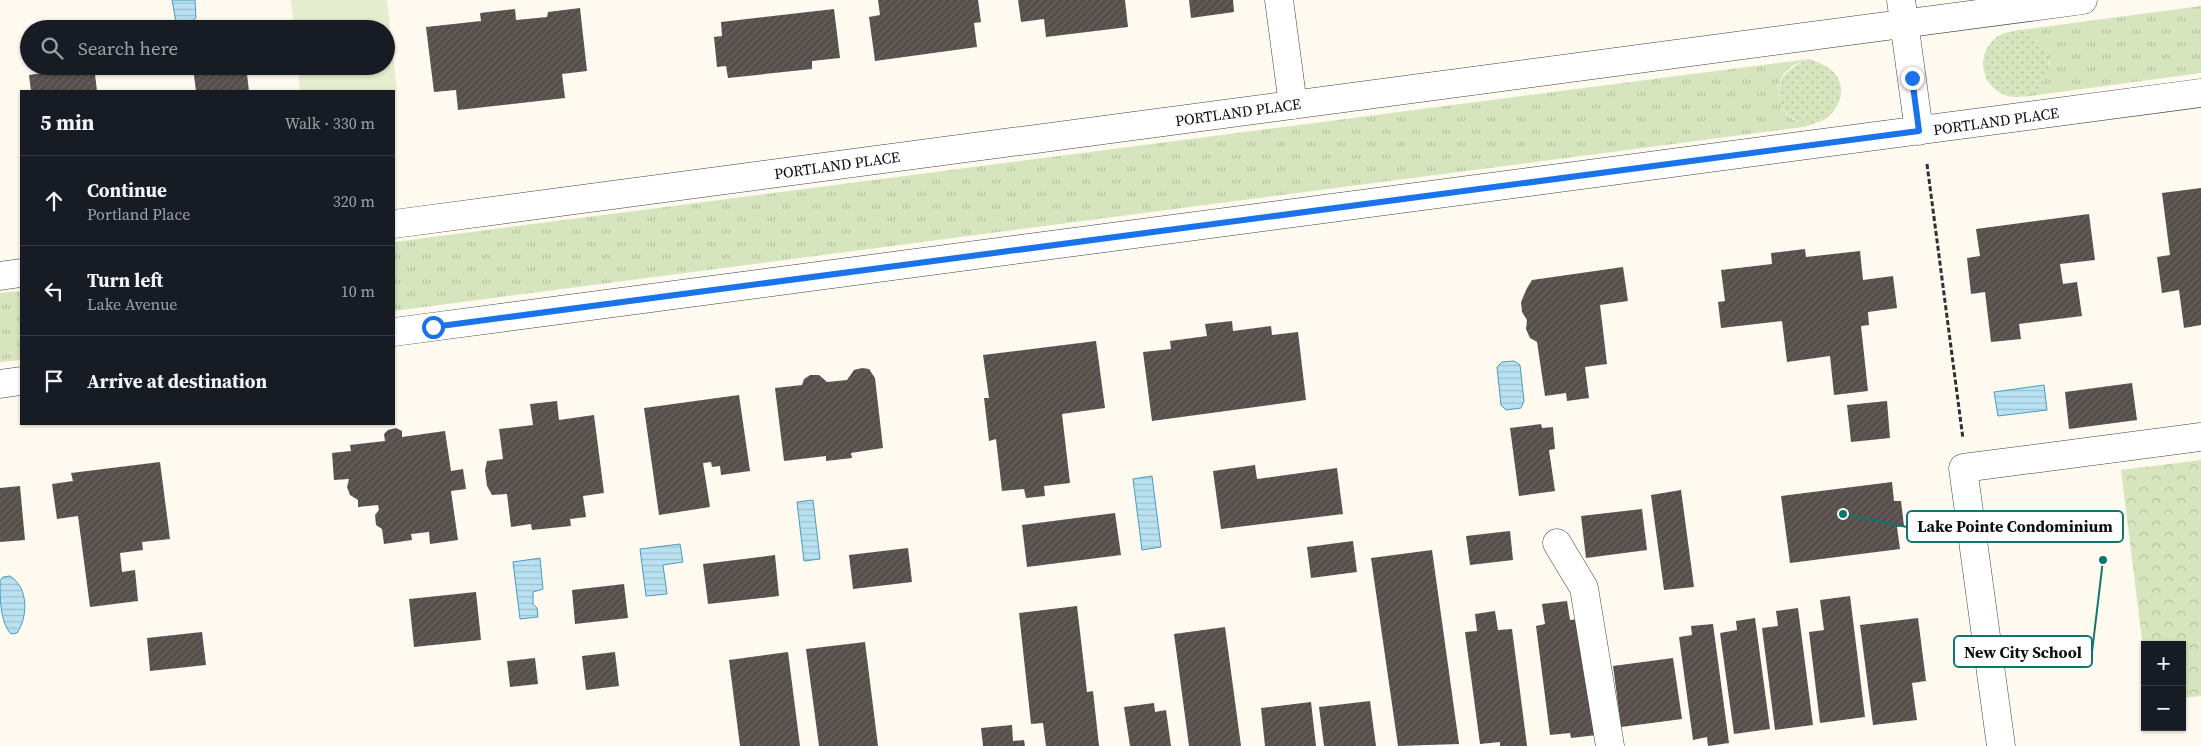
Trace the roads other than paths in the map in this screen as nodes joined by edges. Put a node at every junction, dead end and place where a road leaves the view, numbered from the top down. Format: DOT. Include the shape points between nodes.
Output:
graph roads {
  1 [pos="1279,0"];
  2 [pos="2083,0"];
  3 [pos="1903,12"];
  4 [pos="2201,93"];
  5 [pos="1293,105"];
  6 [pos="1919,131"];
  7 [pos="395,224"];
  8 [pos="20,273"];
  9 [pos="0,276"];
  10 [pos="395,332"];
  11 [pos="20,381"];
  12 [pos="0,384"];
  13 [pos="2201,437"];
  14 [pos="1557,543"];
  15 [pos="1610,746"];
  16 [pos="2001,746"];
  1 -- 5 [label="street"];
  2 -- 3 [label="street, PORTLAND PLACE"];
  3 -- 5 [label="street, PORTLAND PLACE"];
  3 -- 6 [label="street"];
  4 -- 6 [label="street, PORTLAND PLACE"];
  5 -- 7 [label="street, PORTLAND PLACE"];
  6 -- 10 [label="street, PORTLAND PLACE"];
  8 -- 9 [label="street"];
  11 -- 12 [label="street"];
  13 -- 16 [label="street" via="1963,455"];
  14 -- 15 [label="street" via="1584,588"];
}
